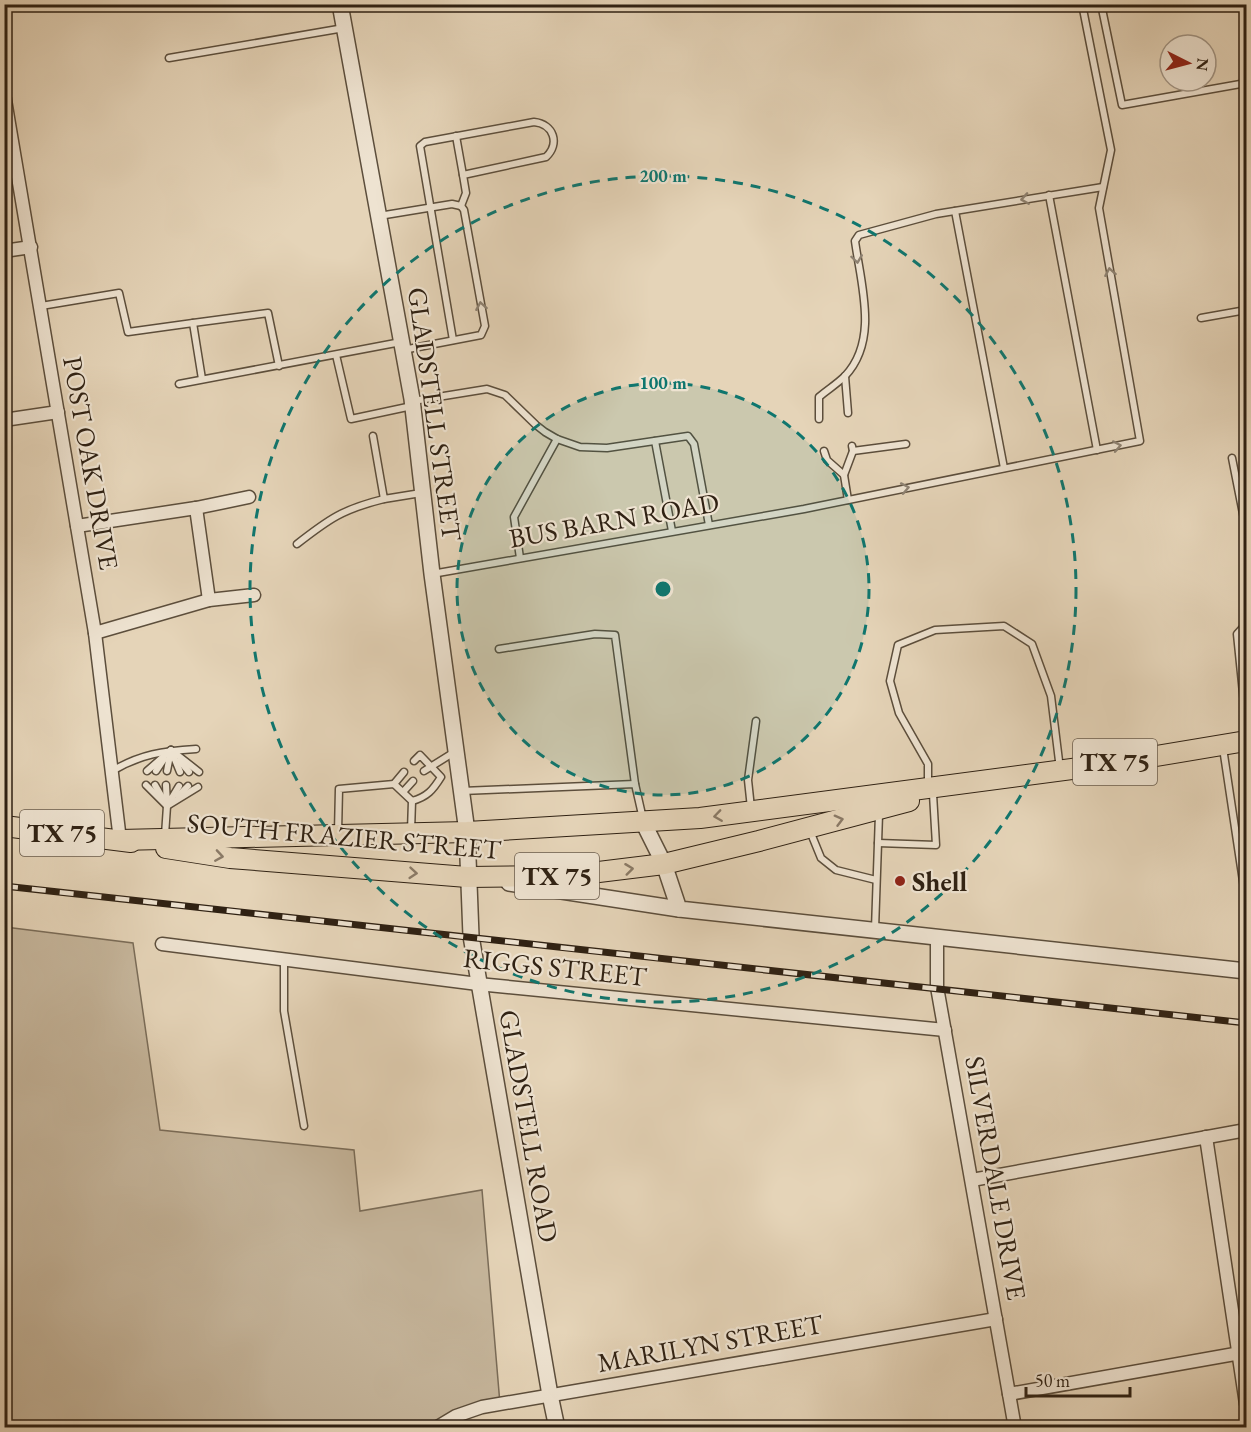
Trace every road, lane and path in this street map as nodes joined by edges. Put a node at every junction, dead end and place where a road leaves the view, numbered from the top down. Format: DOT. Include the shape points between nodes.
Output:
graph roads {
  1 [pos="340,4"];
  2 [pos="1082,4"];
  3 [pos="1101,4"];
  4 [pos="344,27"];
  5 [pos="169,58"];
  6 [pos="1246,83"];
  7 [pos="4,94"];
  8 [pos="456,136"];
  9 [pos="463,175"];
  10 [pos="1103,187"];
  11 [pos="1049,195"];
  12 [pos="461,206"];
  13 [pos="429,208"];
  14 [pos="955,211"];
  15 [pos="379,216"];
  16 [pos="31,247"];
  17 [pos="4,251"];
  18 [pos="40,306"];
  19 [pos="1246,310"];
  20 [pos="1201,318"];
  21 [pos="193,323"];
  22 [pos="453,340"];
  23 [pos="403,346"];
  24 [pos="336,355"];
  25 [pos="279,366"];
  26 [pos="845,376"];
  27 [pos="202,380"];
  28 [pos="179,384"];
  29 [pos="413,403"];
  30 [pos="57,412"];
  31 [pos="848,413"];
  32 [pos="819,418"];
  33 [pos="4,420"];
  34 [pos="373,436"];
  35 [pos="557,439"];
  36 [pos="655,441"];
  37 [pos="906,444"];
  38 [pos="1097,450"];
  39 [pos="824,451"];
  40 [pos="1232,458"];
  41 [pos="1004,468"];
  42 [pos="844,474"];
  43 [pos="423,492"];
  44 [pos="249,497"];
  45 [pos="384,499"];
  46 [pos="848,500"];
  47 [pos="196,508"];
  48 [pos="709,525"];
  49 [pos="77,526"];
  50 [pos="1246,529"];
  51 [pos="672,531"];
  52 [pos="297,544"];
  53 [pos="520,558"];
  54 [pos="432,574"];
  55 [pos="254,595"];
  56 [pos="209,600"];
  57 [pos="1246,624"];
  58 [pos="95,633"];
  59 [pos="499,649"];
  60 [pos="756,721"];
  61 [pos="1246,723"];
  62 [pos="1246,741"];
  63 [pos="1223,744"];
  64 [pos="196,748"];
  65 [pos="171,750"];
  66 [pos="456,751"];
  67 [pos="414,761"];
  68 [pos="430,766"];
  69 [pos="1060,770"];
  70 [pos="112,771"];
  71 [pos="147,771"];
  72 [pos="156,771"];
  73 [pos="167,771"];
  74 [pos="424,771"];
  75 [pos="180,772"];
  76 [pos="189,772"];
  77 [pos="199,772"];
  78 [pos="404,772"];
  79 [pos="413,781"];
  80 [pos="394,784"];
  81 [pos="634,784"];
  82 [pos="146,785"];
  83 [pos="155,785"];
  84 [pos="166,785"];
  85 [pos="179,786"];
  86 [pos="189,786"];
  87 [pos="198,787"];
  88 [pos="461,791"];
  89 [pos="403,792"];
  90 [pos="929,792"];
  91 [pos="412,801"];
  92 [pos="167,806"];
  93 [pos="880,809"];
  94 [pos="752,812"];
  95 [pos="644,822"];
  96 [pos="4,826"];
  97 [pos="808,828"];
  98 [pos="466,832"];
  99 [pos="410,833"];
  100 [pos="338,835"];
  101 [pos="164,839"];
  102 [pos="120,840"];
  103 [pos="878,843"];
  104 [pos="664,864"];
  105 [pos="467,877"];
  106 [pos="876,880"];
  107 [pos="1246,902"];
  108 [pos="679,909"];
  109 [pos="874,930"];
  110 [pos="937,937"];
  111 [pos="162,944"];
  112 [pos="284,959"];
  113 [pos="1246,971"];
  114 [pos="478,984"];
  115 [pos="945,1030"];
  116 [pos="304,1126"];
  117 [pos="1246,1130"];
  118 [pos="1206,1137"];
  119 [pos="972,1180"];
  120 [pos="996,1319"];
  121 [pos="1242,1353"];
  122 [pos="1009,1394"];
  123 [pos="550,1395"];
  124 [pos="1246,1404"];
  125 [pos="436,1428"];
  126 [pos="557,1428"];
  127 [pos="1015,1428"];
  1 -- 4 [label="street, GLADSTELL STREET"];
  2 -- 10 [label="lane" via="1111,150"];
  3 -- 6 [label="lane" via="1122,105"];
  4 -- 5 [label="lane"];
  4 -- 15 [label="street, GLADSTELL STREET"];
  7 -- 16 [label="street, POST OAK DRIVE"];
  8 -- 9 [label="lane"];
  8 -- 9 [label="lane" via="534,122 545,124 554,138 553,149 542,159"];
  8 -- 13 [label="lane" via="420,146"];
  9 -- 12 [label="lane" via="466,193"];
  10 -- 11 [label="lane"];
  38 -- 10 [label="lane, BUS BARN ROAD, one-way" via="1140,441 1099,208"];
  11 -- 14 [label="lane, one-way"];
  11 -- 38 [label="lane"];
  12 -- 13 [label="lane"];
  22 -- 12 [label="lane, one-way" via="481,335 485,326"];
  13 -- 15 [label="lane"];
  13 -- 22 [label="lane"];
  14 -- 26 [label="lane, one-way" via="859,235 855,241 866,319 864,341"];
  14 -- 41 [label="lane"];
  15 -- 23 [label="street, GLADSTELL STREET"];
  16 -- 17 [label="street"];
  16 -- 18 [label="street, POST OAK DRIVE"];
  18 -- 21 [label="lane" via="119,293 128,332"];
  18 -- 30 [label="street, POST OAK DRIVE"];
  19 -- 20 [label="lane"];
  21 -- 25 [label="lane" via="268,313"];
  21 -- 27 [label="lane"];
  22 -- 23 [label="lane"];
  23 -- 24 [label="lane"];
  23 -- 29 [label="street, GLADSTELL STREET"];
  24 -- 25 [label="lane"];
  24 -- 29 [label="lane" via="351,419"];
  25 -- 27 [label="lane"];
  26 -- 31 [label="lane"];
  26 -- 32 [label="lane" via="819,397"];
  27 -- 28 [label="lane"];
  29 -- 35 [label="lane" via="492,390 505,395"];
  29 -- 43 [label="street, GLADSTELL STREET"];
  30 -- 33 [label="street"];
  30 -- 49 [label="street, POST OAK DRIVE"];
  34 -- 45 [label="lane"];
  35 -- 36 [label="lane" via="597,448"];
  35 -- 53 [label="lane" via="514,517"];
  36 -- 48 [label="lane" via="682,436 691,439"];
  36 -- 51 [label="lane"];
  37 -- 42 [label="lane" via="853,448"];
  38 -- 41 [label="lane, BUS BARN ROAD"];
  39 -- 42 [label="lane" via="827,460"];
  40 -- 50 [label="lane"];
  46 -- 41 [label="lane, BUS BARN ROAD, one-way"];
  42 -- 46 [label="lane"];
  43 -- 45 [label="lane"];
  43 -- 54 [label="street, GLADSTELL STREET"];
  44 -- 47 [label="street"];
  45 -- 52 [label="lane" via="339,513"];
  46 -- 48 [label="lane, BUS BARN ROAD"];
  47 -- 49 [label="street"];
  47 -- 56 [label="street"];
  48 -- 51 [label="lane, BUS BARN ROAD"];
  49 -- 58 [label="street, POST OAK DRIVE"];
  51 -- 53 [label="lane, BUS BARN ROAD"];
  53 -- 54 [label="lane, BUS BARN ROAD"];
  54 -- 66 [label="street, GLADSTELL STREET"];
  55 -- 56 [label="street"];
  56 -- 58 [label="street"];
  57 -- 61 [label="lane" via="1237,634"];
  58 -- 70 [label="street, POST OAK DRIVE"];
  59 -- 81 [label="lane" via="595,634 615,635"];
  60 -- 94 [label="lane" via="748,780"];
  62 -- 63 [label="main road, SOUTH FRAZIER STREET / TX 75"];
  63 -- 69 [label="main road, SOUTH FRAZIER STREET / TX 75"];
  63 -- 107 [label="lane"];
  64 -- 65 [label="lane"];
  65 -- 70 [label="lane" via="132,759"];
  65 -- 71 [label="lane"];
  65 -- 72 [label="lane"];
  65 -- 73 [label="lane"];
  65 -- 75 [label="lane"];
  65 -- 76 [label="lane"];
  65 -- 77 [label="lane"];
  66 -- 68 [label="lane"];
  66 -- 88 [label="street, GLADSTELL STREET"];
  67 -- 68 [label="lane" via="420,755"];
  68 -- 74 [label="lane"];
  68 -- 91 [label="lane" via="441,777 424,798"];
  69 -- 90 [label="main road, SOUTH FRAZIER STREET / TX 75"];
  69 -- 90 [label="lane" via="1050,696 1032,644 1004,626 935,630 898,645 890,681 899,713 928,764"];
  70 -- 102 [label="street, POST OAK DRIVE"];
  78 -- 80 [label="lane"];
  79 -- 89 [label="lane"];
  80 -- 89 [label="lane"];
  80 -- 100 [label="lane" via="339,789"];
  81 -- 88 [label="lane"];
  81 -- 95 [label="lane"];
  82 -- 92 [label="lane"];
  83 -- 92 [label="lane"];
  84 -- 92 [label="lane"];
  85 -- 92 [label="lane"];
  86 -- 92 [label="lane"];
  87 -- 92 [label="lane"];
  88 -- 98 [label="street, GLADSTELL STREET"];
  89 -- 91 [label="lane"];
  90 -- 93 [label="main road, SOUTH FRAZIER STREET / TX 75"];
  90 -- 94 [label="main road, SOUTH FRAZIER STREET / TX 75"];
  90 -- 103 [label="lane" via="936,845"];
  91 -- 99 [label="lane"];
  92 -- 101 [label="lane"];
  97 -- 93 [label="main road, SOUTH FRAZIER STREET / TX 75, one-way"];
  93 -- 103 [label="lane"];
  94 -- 95 [label="main road, SOUTH FRAZIER STREET / TX 75, one-way"];
  95 -- 98 [label="main road, SOUTH FRAZIER STREET / TX 75"];
  95 -- 104 [label="street"];
  96 -- 102 [label="main road, SOUTH FRAZIER STREET / TX 75"];
  97 -- 104 [label="main road, SOUTH FRAZIER STREET / TX 75"];
  97 -- 106 [label="lane" via="821,858 836,870"];
  98 -- 99 [label="main road, SOUTH FRAZIER STREET / TX 75"];
  98 -- 105 [label="street, GLADSTELL ROAD"];
  99 -- 100 [label="main road, SOUTH FRAZIER STREET / TX 75"];
  100 -- 101 [label="main road, SOUTH FRAZIER STREET / TX 75"];
  101 -- 102 [label="main road, SOUTH FRAZIER STREET / TX 75"];
  102 -- 105 [label="main road, SOUTH FRAZIER STREET / TX 75, one-way" via="230,858"];
  103 -- 106 [label="lane"];
  105 -- 104 [label="main road, SOUTH FRAZIER STREET / TX 75, one-way" via="566,876"];
  104 -- 108 [label="street"];
  105 -- 108 [label="street"];
  105 -- 114 [label="street, GLADSTELL ROAD"];
  106 -- 109 [label="lane"];
  108 -- 109 [label="street"];
  109 -- 110 [label="street"];
  110 -- 113 [label="street"];
  110 -- 115 [label="street, SILVERDALE DRIVE" via="938,987"];
  111 -- 112 [label="street, RIGGS STREET"];
  112 -- 114 [label="street, RIGGS STREET"];
  112 -- 116 [label="lane" via="284,1011"];
  114 -- 115 [label="street, RIGGS STREET"];
  114 -- 123 [label="street, GLADSTELL ROAD"];
  115 -- 119 [label="street, SILVERDALE DRIVE"];
  117 -- 118 [label="street"];
  118 -- 119 [label="street"];
  118 -- 121 [label="street"];
  119 -- 120 [label="street, SILVERDALE DRIVE"];
  120 -- 122 [label="street, SILVERDALE DRIVE"];
  120 -- 123 [label="street, MARILYN STREET"];
  121 -- 122 [label="street"];
  121 -- 124 [label="street"];
  122 -- 127 [label="street, SILVERDALE DRIVE"];
  123 -- 125 [label="street, MARILYN STREET" via="482,1407"];
  123 -- 126 [label="street, GLADSTELL ROAD"];
}
